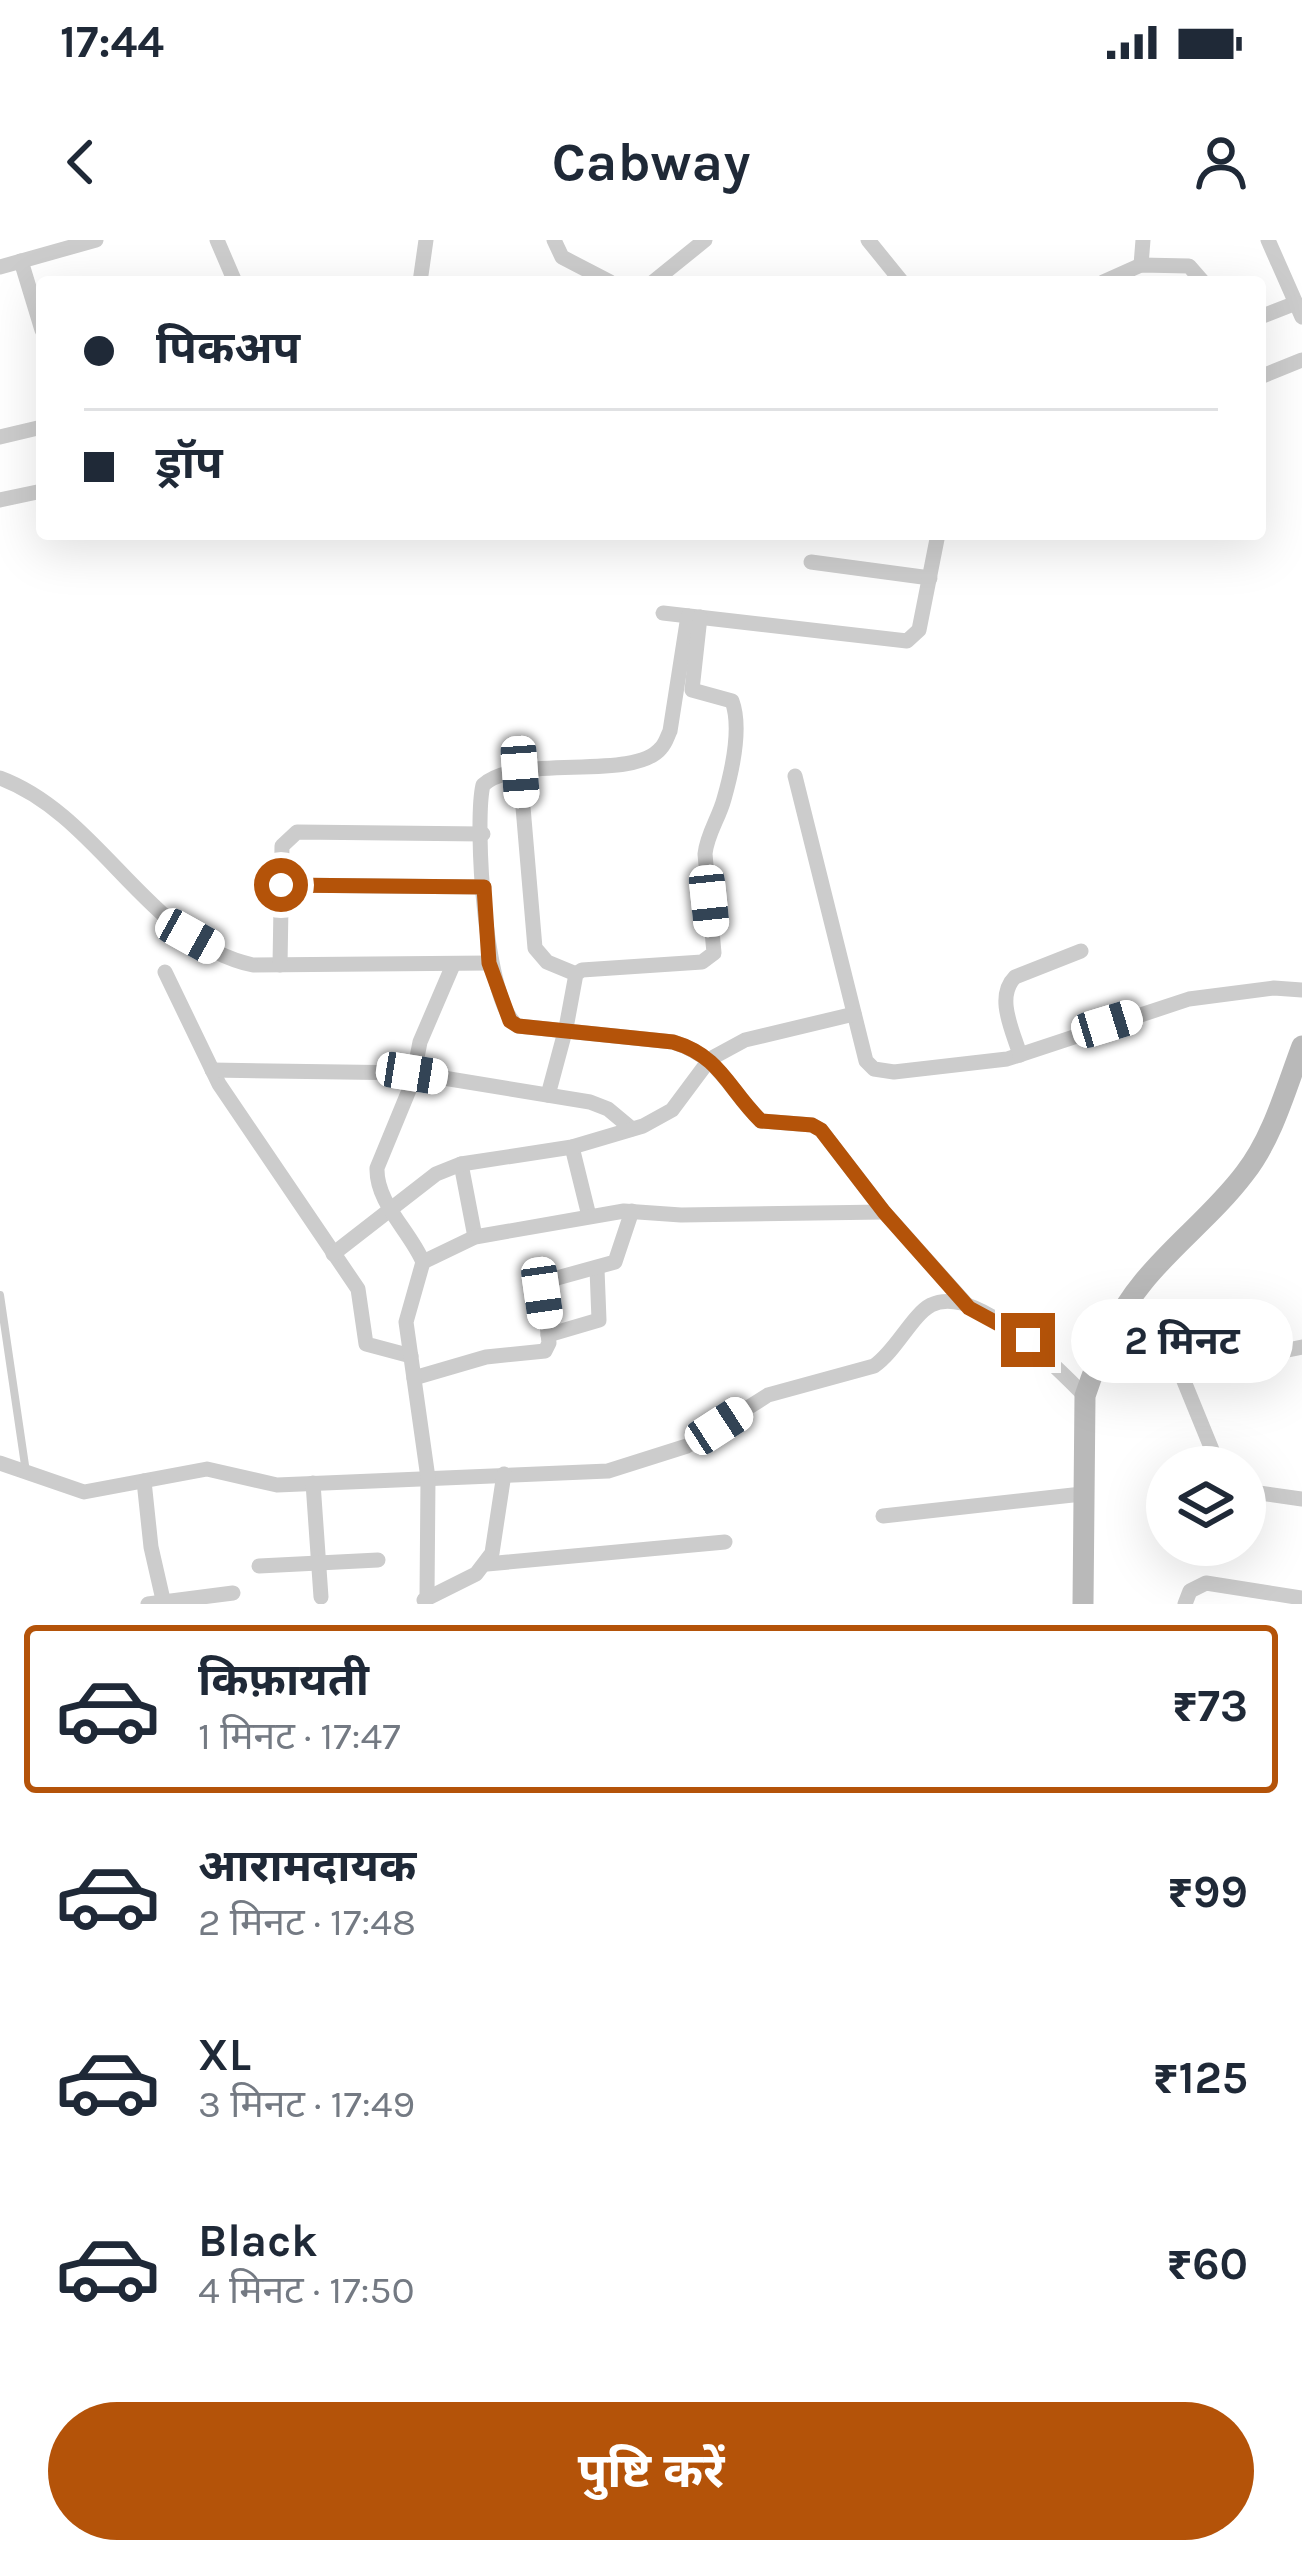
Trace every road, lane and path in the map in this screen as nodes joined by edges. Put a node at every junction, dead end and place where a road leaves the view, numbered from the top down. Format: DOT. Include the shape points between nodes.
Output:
graph roads {
  1 [pos="96,240"];
  2 [pos="217,240"];
  3 [pos="426,240"];
  4 [pos="554,240"];
  5 [pos="705,240"];
  6 [pos="868,240"];
  7 [pos="1143,240"];
  8 [pos="1268,240"];
  9 [pos="21,261"];
  10 [pos="1141,265"];
  11 [pos="0,267"];
  12 [pos="232,276"];
  13 [pos="421,276"];
  14 [pos="598,276"];
  15 [pos="660,276"];
  16 [pos="897,276"];
  17 [pos="1116,276"];
  18 [pos="1198,276"];
  19 [pos="36,310"];
  20 [pos="1299,310"];
  21 [pos="1266,315"];
  22 [pos="1302,360"];
  23 [pos="1266,374"];
  24 [pos="36,428"];
  25 [pos="0,437"];
  26 [pos="36,492"];
  27 [pos="0,500"];
  28 [pos="937,540"];
  29 [pos="811,562"];
  30 [pos="930,578"];
  31 [pos="663,613"];
  32 [pos="694,616"];
  33 [pos="520,772"];
  34 [pos="795,776"];
  35 [pos="0,778"];
  36 [pos="483,834"];
  37 [pos="281,885"];
  38 [pos="484,887"];
  39 [pos="1082,950"];
  40 [pos="489,963"];
  41 [pos="280,965"];
  42 [pos="452,965"];
  43 [pos="165,972"];
  44 [pos="575,974"];
  45 [pos="1302,990"];
  46 [pos="854,1014"];
  47 [pos="566,1028"];
  48 [pos="1302,1046"];
  49 [pos="1019,1055"];
  50 [pos="710,1059"];
  51 [pos="212,1070"];
  52 [pos="412,1073"];
  53 [pos="548,1095"];
  54 [pos="632,1129"];
  55 [pos="572,1147"];
  56 [pos="461,1164"];
  57 [pos="393,1210"];
  58 [pos="632,1211"];
  59 [pos="884,1212"];
  60 [pos="590,1216"];
  61 [pos="475,1238"];
  62 [pos="333,1254"];
  63 [pos="424,1262"];
  64 [pos="597,1269"];
  65 [pos="0,1295"];
  66 [pos="1127,1304"];
  67 [pos="969,1308"];
  68 [pos="548,1335"];
  69 [pos="1168,1342"];
  70 [pos="1302,1347"];
  71 [pos="410,1356"];
  72 [pos="414,1378"];
  73 [pos="1085,1396"];
  74 [pos="1210,1446"];
  75 [pos="0,1463"];
  76 [pos="26,1472"];
  77 [pos="504,1474"];
  78 [pos="428,1478"];
  79 [pos="144,1481"];
  80 [pos="314,1483"];
  81 [pos="1082,1493"];
  82 [pos="1266,1494"];
  83 [pos="1302,1499"];
  84 [pos="883,1516"];
  85 [pos="725,1542"];
  86 [pos="378,1560"];
  87 [pos="319,1561"];
  88 [pos="487,1564"];
  89 [pos="260,1566"];
  90 [pos="232,1593"];
  91 [pos="321,1597"];
  92 [pos="1302,1598"];
  93 [pos="424,1600"];
  94 [pos="158,1603"];
  95 [pos="1083,1604"];
  96 [pos="1185,1604"];
  1 -- 9 [label="street"];
  2 -- 12 [label="street"];
  3 -- 13 [label="street"];
  4 -- 14 [label="street" via="562,257"];
  5 -- 15 [label="street"];
  6 -- 16 [label="street"];
  7 -- 10 [label="street"];
  8 -- 20 [label="street"];
  9 -- 11 [label="street"];
  9 -- 19 [label="street"];
  10 -- 17 [label="street"];
  10 -- 18 [label="street" via="1189,266"];
  20 -- 21 [label="street"];
  22 -- 23 [label="street"];
  24 -- 25 [label="street"];
  26 -- 27 [label="street"];
  28 -- 30 [label="street"];
  29 -- 30 [label="street"];
  30 -- 32 [label="street" via="920,630 907,641"];
  31 -- 32 [label="street"];
  32 -- 33 [label="street" via="662,748 622,763"];
  32 -- 44 [label="street" via="692,690 732,701 737,721 724,798 706,840 714,953 702,962"];
  33 -- 36 [label="street" via="483,785"];
  33 -- 44 [label="street" via="535,948"];
  34 -- 46 [label="street"];
  35 -- 41 [label="street" via="51,804 190,936 234,961"];
  36 -- 37 [label="street" via="297,832 282,846"];
  36 -- 38 [label="street"];
  37 -- 38 [label="street"];
  37 -- 41 [label="street"];
  38 -- 40 [label="street"];
  39 -- 49 [label="street" via="1007,985"];
  40 -- 42 [label="street"];
  40 -- 47 [label="street" via="510,1021"];
  41 -- 42 [label="street"];
  42 -- 52 [label="street"];
  43 -- 51 [label="street"];
  44 -- 47 [label="street"];
  45 -- 49 [label="street" via="1189,999"];
  46 -- 49 [label="street" via="874,1069"];
  46 -- 50 [label="street" via="764,1033"];
  47 -- 50 [label="street" via="673,1042"];
  47 -- 53 [label="street"];
  48 -- 66 [label="street" via="1248,1170"];
  50 -- 54 [label="street" via="664,1118"];
  50 -- 59 [label="street" via="761,1121 821,1130"];
  51 -- 52 [label="street"];
  51 -- 62 [label="street"];
  52 -- 53 [label="street"];
  52 -- 57 [label="street" via="377,1168"];
  53 -- 54 [label="street" via="599,1105"];
  54 -- 55 [label="street"];
  55 -- 56 [label="street"];
  55 -- 60 [label="street"];
  56 -- 57 [label="street"];
  56 -- 61 [label="street"];
  57 -- 62 [label="street"];
  57 -- 63 [label="street"];
  58 -- 59 [label="street"];
  58 -- 60 [label="street"];
  58 -- 64 [label="street" via="615,1262"];
  59 -- 67 [label="street"];
  60 -- 61 [label="street"];
  61 -- 63 [label="street"];
  62 -- 71 [label="street" via="361,1298 366,1344"];
  63 -- 71 [label="street" via="406,1314"];
  64 -- 68 [label="street" via="599,1320"];
  64 -- 68 [label="street" via="546,1282"];
  65 -- 76 [label="lane"];
  66 -- 69 [label="street"];
  66 -- 73 [label="street"];
  67 -- 73 [label="street" via="1015,1330"];
  67 -- 77 [label="street" via="932,1305 874,1366 768,1395 668,1455 608,1471"];
  68 -- 72 [label="street" via="540,1353 486,1357"];
  69 -- 70 [label="street"];
  69 -- 74 [label="street"];
  71 -- 72 [label="street"];
  72 -- 78 [label="street"];
  73 -- 81 [label="street"];
  75 -- 76 [label="street"];
  76 -- 79 [label="street" via="84,1492"];
  77 -- 78 [label="street"];
  77 -- 88 [label="street"];
  78 -- 80 [label="street"];
  78 -- 93 [label="street"];
  79 -- 80 [label="street" via="206,1469 277,1485"];
  79 -- 94 [label="street"];
  80 -- 87 [label="street"];
  81 -- 84 [label="street"];
  81 -- 95 [label="street"];
  82 -- 83 [label="street"];
  85 -- 88 [label="street"];
  86 -- 87 [label="street"];
  87 -- 89 [label="street"];
  87 -- 91 [label="street"];
  88 -- 93 [label="street"];
  90 -- 94 [label="street"];
  92 -- 96 [label="street" via="1206,1583"];
}
